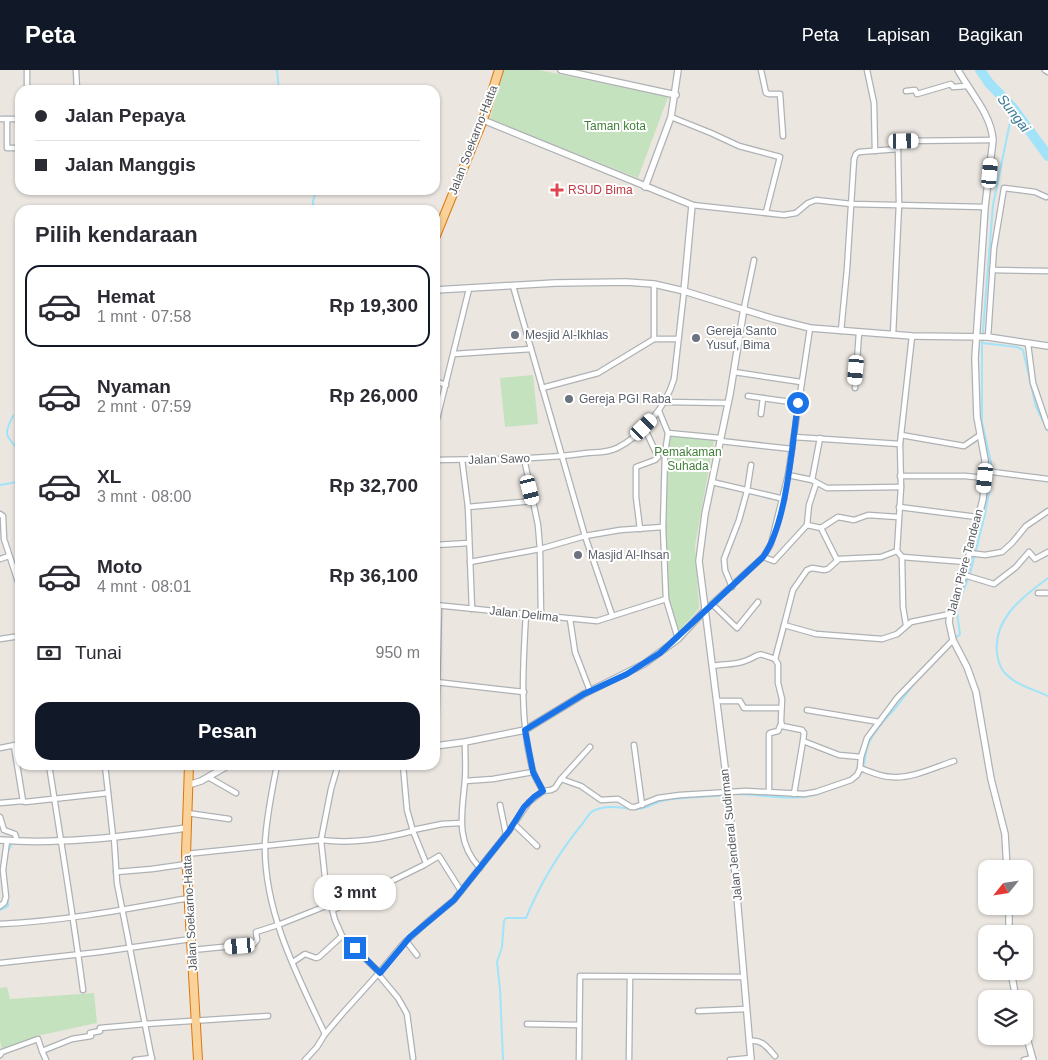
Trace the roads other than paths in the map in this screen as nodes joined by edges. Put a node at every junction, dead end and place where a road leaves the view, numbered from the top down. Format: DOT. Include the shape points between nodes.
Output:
graph roads {
  1 [pos="27,70"];
  2 [pos="76,70"];
  3 [pos="499,70"];
  4 [pos="561,70"];
  5 [pos="593,70"];
  6 [pos="678,70"];
  7 [pos="761,70"];
  8 [pos="867,70"];
  9 [pos="958,70"];
  10 [pos="592,78"];
  11 [pos="28,85"];
  12 [pos="77,85"];
  13 [pos="967,86"];
  14 [pos="906,91"];
  15 [pos="676,95"];
  16 [pos="671,117"];
  17 [pos="0,119"];
  18 [pos="7,119"];
  19 [pos="15,119"];
  20 [pos="483,120"];
  21 [pos="783,136"];
  22 [pos="992,140"];
  23 [pos="15,148"];
  24 [pos="898,149"];
  25 [pos="876,151"];
  26 [pos="644,187"];
  27 [pos="1046,197"];
  28 [pos="851,204"];
  29 [pos="899,204"];
  30 [pos="692,205"];
  31 [pos="985,207"];
  32 [pos="766,212"];
  33 [pos="440,226"];
  34 [pos="754,260"];
  35 [pos="992,270"];
  36 [pos="1048,271"];
  37 [pos="654,284"];
  38 [pos="513,286"];
  39 [pos="440,290"];
  40 [pos="469,290"];
  41 [pos="684,291"];
  42 [pos="744,308"];
  43 [pos="810,328"];
  44 [pos="841,331"];
  45 [pos="860,333"];
  46 [pos="893,335"];
  47 [pos="912,336"];
  48 [pos="982,337"];
  49 [pos="654,339"];
  50 [pos="678,339"];
  51 [pos="1028,344"];
  52 [pos="1048,346"];
  53 [pos="531,349"];
  54 [pos="454,354"];
  55 [pos="734,372"];
  56 [pos="801,382"];
  57 [pos="440,383"];
  58 [pos="446,385"];
  59 [pos="542,388"];
  60 [pos="855,388"];
  61 [pos="748,396"];
  62 [pos="763,398"];
  63 [pos="666,402"];
  64 [pos="727,403"];
  65 [pos="798,403"];
  66 [pos="1048,405"];
  67 [pos="1041,407"];
  68 [pos="440,408"];
  69 [pos="660,411"];
  70 [pos="761,414"];
  71 [pos="644,427"];
  72 [pos="1048,427"];
  73 [pos="668,433"];
  74 [pos="901,435"];
  75 [pos="980,435"];
  76 [pos="794,437"];
  77 [pos="820,438"];
  78 [pos="720,439"];
  79 [pos="900,444"];
  80 [pos="792,450"];
  81 [pos="562,456"];
  82 [pos="524,458"];
  83 [pos="440,460"];
  84 [pos="462,460"];
  85 [pos="751,465"];
  86 [pos="986,474"];
  87 [pos="788,475"];
  88 [pos="900,476"];
  89 [pos="1048,479"];
  90 [pos="712,482"];
  91 [pos="814,482"];
  92 [pos="901,487"];
  93 [pos="748,491"];
  94 [pos="784,499"];
  95 [pos="533,501"];
  96 [pos="468,507"];
  97 [pos="899,507"];
  98 [pos="1048,511"];
  99 [pos="0,514"];
  100 [pos="898,517"];
  101 [pos="977,517"];
  102 [pos="807,525"];
  103 [pos="2,527"];
  104 [pos="663,527"];
  105 [pos="821,528"];
  106 [pos="640,529"];
  107 [pos="585,536"];
  108 [pos="468,543"];
  109 [pos="440,544"];
  110 [pos="540,550"];
  111 [pos="897,551"];
  112 [pos="1048,552"];
  113 [pos="970,553"];
  114 [pos="9,556"];
  115 [pos="763,557"];
  116 [pos="902,557"];
  117 [pos="0,559"];
  118 [pos="837,560"];
  119 [pos="470,562"];
  120 [pos="966,562"];
  121 [pos="15,573"];
  122 [pos="964,575"];
  123 [pos="732,587"];
  124 [pos="1038,593"];
  125 [pos="1048,593"];
  126 [pos="666,599"];
  127 [pos="758,602"];
  128 [pos="712,604"];
  129 [pos="440,605"];
  130 [pos="472,609"];
  131 [pos="706,610"];
  132 [pos="526,614"];
  133 [pos="950,614"];
  134 [pos="540,616"];
  135 [pos="612,616"];
  136 [pos="570,619"];
  137 [pos="906,625"];
  138 [pos="784,626"];
  139 [pos="15,637"];
  140 [pos="0,639"];
  141 [pos="678,639"];
  142 [pos="954,642"];
  143 [pos="775,659"];
  144 [pos="713,666"];
  145 [pos="440,682"];
  146 [pos="590,691"];
  147 [pos="524,692"];
  148 [pos="717,701"];
  149 [pos="781,708"];
  150 [pos="807,710"];
  151 [pos="879,722"];
  152 [pos="781,724"];
  153 [pos="525,730"];
  154 [pos="803,741"];
  155 [pos="465,742"];
  156 [pos="440,745"];
  157 [pos="634,745"];
  158 [pos="14,746"];
  159 [pos="590,747"];
  160 [pos="0,748"];
  161 [pos="15,752"];
  162 [pos="861,758"];
  163 [pos="954,761"];
  164 [pos="860,768"];
  165 [pos="18,770"];
  166 [pos="50,770"];
  167 [pos="106,770"];
  168 [pos="189,770"];
  169 [pos="220,770"];
  170 [pos="276,770"];
  171 [pos="337,770"];
  172 [pos="404,770"];
  173 [pos="533,772"];
  174 [pos="208,777"];
  175 [pos="561,779"];
  176 [pos="465,781"];
  177 [pos="188,785"];
  178 [pos="543,791"];
  179 [pos="728,791"];
  180 [pos="769,792"];
  181 [pos="108,793"];
  182 [pos="236,793"];
  183 [pos="794,794"];
  184 [pos="54,798"];
  185 [pos="23,801"];
  186 [pos="0,803"];
  187 [pos="500,805"];
  188 [pos="642,805"];
  189 [pos="187,813"];
  190 [pos="0,817"];
  191 [pos="229,819"];
  192 [pos="461,823"];
  193 [pos="514,824"];
  194 [pos="187,828"];
  195 [pos="413,830"];
  196 [pos="506,834"];
  197 [pos="114,837"];
  198 [pos="0,840"];
  199 [pos="17,840"];
  200 [pos="61,840"];
  201 [pos="321,840"];
  202 [pos="9,841"];
  203 [pos="265,846"];
  204 [pos="537,846"];
  205 [pos="186,854"];
  206 [pos="1006,860"];
  207 [pos="426,863"];
  208 [pos="187,864"];
  209 [pos="480,868"];
  210 [pos="116,872"];
  211 [pos="461,891"];
  212 [pos="189,898"];
  213 [pos="331,904"];
  214 [pos="0,906"];
  215 [pos="122,910"];
  216 [pos="333,910"];
  217 [pos="73,917"];
  218 [pos="0,924"];
  219 [pos="278,925"];
  220 [pos="342,936"];
  221 [pos="191,939"];
  222 [pos="406,941"];
  223 [pos="130,947"];
  224 [pos="192,950"];
  225 [pos="78,954"];
  226 [pos="417,955"];
  227 [pos="293,962"];
  228 [pos="0,964"];
  229 [pos="379,974"];
  230 [pos="630,977"];
  231 [pos="743,977"];
  232 [pos="83,990"];
  233 [pos="746,1009"];
  234 [pos="698,1011"];
  235 [pos="268,1016"];
  236 [pos="196,1021"];
  237 [pos="145,1024"];
  238 [pos="527,1024"];
  239 [pos="579,1025"];
  240 [pos="325,1034"];
  241 [pos="749,1041"];
  242 [pos="1029,1045"];
  243 [pos="42,1051"];
  244 [pos="0,1054"];
  245 [pos="775,1056"];
  246 [pos="413,1058"];
  247 [pos="152,1059"];
  248 [pos="751,1059"];
  249 [pos="1033,1059"];
  250 [pos="46,1060"];
  251 [pos="135,1060"];
  252 [pos="198,1060"];
  253 [pos="305,1060"];
  254 [pos="579,1060"];
  255 [pos="629,1060"];
  256 [pos="730,1060"];
  257 [pos="1024,1060"];
  1 -- 11 [label="street"];
  2 -- 12 [label="street"];
  3 -- 20 [label="highway, Jalan Soekarno-Hatta"];
  4 -- 10 [label="street"];
  5 -- 10 [label="street"];
  6 -- 15 [label="street"];
  7 -- 21 [label="street" via="766,93 780,94"];
  8 -- 25 [label="street" via="874,103"];
  9 -- 13 [label="street"];
  10 -- 15 [label="street"];
  13 -- 14 [label="street" via="953,87 951,84 917,94 915,90"];
  13 -- 22 [label="street" via="988,120"];
  15 -- 16 [label="street"];
  16 -- 26 [label="street"];
  16 -- 32 [label="street" via="739,146 780,157"];
  17 -- 18 [label="street"];
  18 -- 19 [label="street"];
  18 -- 23 [label="street" via="6,148"];
  20 -- 26 [label="street"];
  20 -- 33 [label="highway, Jalan Soekarno-Hatta"];
  22 -- 24 [label="street" via="904,141"];
  22 -- 31 [label="street, Jalan Piere Tandean"];
  24 -- 25 [label="street"];
  24 -- 29 [label="street"];
  25 -- 28 [label="street" via="856,154 854,158"];
  26 -- 30 [label="street"];
  27 -- 35 [label="street" via="1035,192 1004,188"];
  28 -- 29 [label="street"];
  28 -- 32 [label="street" via="816,200 792,214"];
  28 -- 44 [label="street"];
  29 -- 31 [label="street"];
  29 -- 46 [label="street"];
  30 -- 32 [label="street"];
  30 -- 41 [label="street"];
  31 -- 48 [label="street, Jalan Piere Tandean"];
  34 -- 42 [label="street"];
  35 -- 36 [label="street"];
  35 -- 48 [label="street"];
  37 -- 38 [label="street" via="555,282"];
  37 -- 41 [label="street"];
  37 -- 49 [label="street"];
  38 -- 40 [label="street"];
  38 -- 53 [label="street"];
  39 -- 40 [label="street"];
  40 -- 54 [label="street"];
  41 -- 42 [label="street"];
  41 -- 50 [label="street, Jalan Sawo"];
  42 -- 43 [label="street"];
  42 -- 55 [label="street, Jalan Jenderal Sudirman"];
  43 -- 44 [label="street"];
  43 -- 56 [label="street"];
  44 -- 45 [label="street"];
  45 -- 46 [label="street"];
  45 -- 60 [label="street"];
  46 -- 47 [label="street"];
  47 -- 48 [label="street"];
  47 -- 74 [label="street"];
  48 -- 51 [label="street"];
  48 -- 75 [label="street, Jalan Piere Tandean" via="977,416"];
  49 -- 50 [label="street"];
  49 -- 59 [label="street" via="598,373"];
  50 -- 63 [label="street, Jalan Sawo" via="674,379"];
  51 -- 52 [label="street"];
  51 -- 67 [label="street" via="1033,383"];
  53 -- 54 [label="street"];
  53 -- 59 [label="street"];
  54 -- 58 [label="street"];
  55 -- 56 [label="street"];
  55 -- 64 [label="street, Jalan Jenderal Sudirman"];
  56 -- 65 [label="street"];
  57 -- 58 [label="street"];
  58 -- 68 [label="street"];
  59 -- 81 [label="street"];
  61 -- 62 [label="street"];
  62 -- 65 [label="street"];
  62 -- 70 [label="street"];
  63 -- 64 [label="street"];
  63 -- 69 [label="street, Jalan Sawo"];
  64 -- 78 [label="street, Jalan Jenderal Sudirman"];
  65 -- 76 [label="street"];
  66 -- 67 [label="street"];
  67 -- 72 [label="street"];
  69 -- 71 [label="street, Jalan Sawo"];
  69 -- 73 [label="street"];
  71 -- 81 [label="street, Jalan Sawo" via="606,452"];
  71 -- 106 [label="street" via="658,457 636,467"];
  73 -- 78 [label="street"];
  73 -- 104 [label="street"];
  74 -- 75 [label="street" via="964,446"];
  74 -- 79 [label="street"];
  75 -- 86 [label="street, Jalan Piere Tandean"];
  76 -- 77 [label="street"];
  76 -- 80 [label="street"];
  77 -- 79 [label="street"];
  77 -- 91 [label="street"];
  78 -- 80 [label="street"];
  78 -- 90 [label="street, Jalan Jenderal Sudirman"];
  79 -- 88 [label="street"];
  80 -- 87 [label="street"];
  81 -- 82 [label="street, Jalan Sawo"];
  81 -- 107 [label="street"];
  82 -- 84 [label="street, Jalan Sawo"];
  82 -- 95 [label="street"];
  83 -- 84 [label="street, Jalan Sawo"];
  84 -- 96 [label="street"];
  85 -- 93 [label="street"];
  86 -- 88 [label="street"];
  86 -- 89 [label="street" via="994,472"];
  86 -- 101 [label="street, Jalan Piere Tandean"];
  87 -- 91 [label="street"];
  87 -- 94 [label="street"];
  88 -- 92 [label="street"];
  90 -- 93 [label="street"];
  90 -- 131 [label="street, Jalan Jenderal Sudirman" via="699,561"];
  91 -- 92 [label="street" via="827,488"];
  91 -- 102 [label="street"];
  92 -- 97 [label="street"];
  93 -- 94 [label="street"];
  93 -- 123 [label="street" via="724,559"];
  94 -- 115 [label="street" via="771,544"];
  95 -- 96 [label="street"];
  95 -- 110 [label="street"];
  96 -- 108 [label="street"];
  97 -- 100 [label="street"];
  97 -- 101 [label="street"];
  98 -- 113 [label="street" via="1026,526 1005,550 980,555"];
  99 -- 103 [label="street" via="3,516"];
  100 -- 105 [label="street" via="838,518"];
  100 -- 111 [label="street"];
  101 -- 113 [label="street, Jalan Piere Tandean"];
  102 -- 105 [label="street"];
  102 -- 115 [label="street" via="774,561"];
  103 -- 114 [label="street"];
  104 -- 106 [label="street"];
  104 -- 126 [label="street"];
  105 -- 118 [label="street"];
  106 -- 107 [label="street"];
  107 -- 110 [label="street"];
  107 -- 135 [label="street"];
  108 -- 109 [label="street"];
  108 -- 119 [label="street"];
  110 -- 119 [label="street"];
  110 -- 134 [label="street"];
  111 -- 116 [label="street"];
  111 -- 118 [label="street" via="881,557"];
  112 -- 122 [label="street" via="1034,559 1029,552 994,584"];
  113 -- 120 [label="street, Jalan Piere Tandean"];
  114 -- 117 [label="street"];
  114 -- 121 [label="street"];
  115 -- 123 [label="street"];
  116 -- 120 [label="street"];
  116 -- 137 [label="street"];
  118 -- 138 [label="street" via="828,569 810,568 804,572 793,590"];
  119 -- 130 [label="street"];
  120 -- 122 [label="street, Jalan Piere Tandean"];
  122 -- 133 [label="street, Jalan Piere Tandean"];
  123 -- 128 [label="street"];
  124 -- 125 [label="street"];
  126 -- 135 [label="street, Jalan Delima"];
  126 -- 141 [label="street"];
  127 -- 128 [label="street" via="737,628"];
  128 -- 131 [label="street"];
  129 -- 130 [label="street, Jalan Delima"];
  130 -- 132 [label="street, Jalan Delima"];
  131 -- 141 [label="street"];
  131 -- 144 [label="street, Jalan Jenderal Sudirman"];
  132 -- 134 [label="street, Jalan Delima"];
  132 -- 147 [label="street"];
  133 -- 137 [label="street"];
  133 -- 142 [label="street, Jalan Piere Tandean"];
  134 -- 136 [label="street, Jalan Delima"];
  135 -- 136 [label="street, Jalan Delima" via="598,621"];
  136 -- 146 [label="street" via="575,652"];
  137 -- 138 [label="street" via="897,634 882,639 816,634"];
  138 -- 143 [label="street"];
  139 -- 140 [label="street"];
  141 -- 146 [label="street" via="644,664"];
  142 -- 151 [label="street" via="897,698"];
  142 -- 206 [label="street, Jalan Piere Tandean" via="968,667 976,692 991,779 1005,834"];
  143 -- 144 [label="street" via="757,654 746,661"];
  143 -- 149 [label="street"];
  144 -- 148 [label="street, Jalan Jenderal Sudirman"];
  145 -- 147 [label="street"];
  146 -- 153 [label="street"];
  147 -- 153 [label="street"];
  148 -- 149 [label="street" via="740,701 744,708"];
  148 -- 179 [label="street, Jalan Jenderal Sudirman"];
  149 -- 152 [label="street"];
  150 -- 151 [label="street"];
  151 -- 162 [label="street" via="867,738"];
  152 -- 154 [label="street" via="802,730"];
  152 -- 180 [label="street" via="778,731 769,734"];
  153 -- 155 [label="street"];
  153 -- 173 [label="street"];
  154 -- 162 [label="street" via="839,755"];
  154 -- 183 [label="street"];
  155 -- 156 [label="street"];
  155 -- 176 [label="street"];
  157 -- 188 [label="street"];
  158 -- 160 [label="street"];
  158 -- 161 [label="street"];
  159 -- 175 [label="street"];
  162 -- 164 [label="street"];
  163 -- 164 [label="street" via="898,777 881,776"];
  164 -- 183 [label="street" via="851,780 816,792"];
  165 -- 185 [label="street"];
  166 -- 184 [label="street"];
  167 -- 181 [label="street"];
  168 -- 177 [label="highway, Jalan Soekarno-Hatta"];
  169 -- 174 [label="street"];
  170 -- 203 [label="street"];
  171 -- 201 [label="street"];
  172 -- 195 [label="street"];
  173 -- 176 [label="street" via="493,780"];
  173 -- 178 [label="street"];
  174 -- 177 [label="street"];
  174 -- 182 [label="street"];
  175 -- 178 [label="street" via="555,788"];
  175 -- 188 [label="street" via="581,786 601,800 618,799 635,808"];
  176 -- 192 [label="street"];
  177 -- 189 [label="highway, Jalan Soekarno-Hatta"];
  178 -- 193 [label="street" via="529,802"];
  179 -- 180 [label="street"];
  179 -- 188 [label="street" via="658,798"];
  179 -- 231 [label="street, Jalan Jenderal Sudirman"];
  180 -- 183 [label="street"];
  181 -- 184 [label="street"];
  181 -- 197 [label="street"];
  184 -- 185 [label="street"];
  184 -- 200 [label="street"];
  185 -- 186 [label="street"];
  187 -- 196 [label="street"];
  189 -- 191 [label="street"];
  189 -- 194 [label="highway, Jalan Soekarno-Hatta"];
  190 -- 199 [label="street" via="4,830 15,834"];
  192 -- 195 [label="street"];
  192 -- 209 [label="street" via="470,854"];
  193 -- 196 [label="street"];
  193 -- 204 [label="street"];
  194 -- 197 [label="street"];
  194 -- 205 [label="highway, Jalan Soekarno-Hatta"];
  195 -- 201 [label="street" via="368,841"];
  195 -- 207 [label="street"];
  196 -- 209 [label="street"];
  197 -- 200 [label="street"];
  197 -- 210 [label="street"];
  198 -- 202 [label="street"];
  199 -- 200 [label="street"];
  199 -- 202 [label="street"];
  200 -- 217 [label="street"];
  201 -- 203 [label="street"];
  201 -- 213 [label="street" via="323,872"];
  202 -- 214 [label="street" via="3,870 6,897"];
  203 -- 205 [label="street"];
  203 -- 219 [label="street" via="269,888"];
  205 -- 208 [label="highway, Jalan Soekarno-Hatta"];
  207 -- 211 [label="street" via="439,856"];
  207 -- 216 [label="street"];
  208 -- 210 [label="street"];
  208 -- 212 [label="highway, Jalan Soekarno-Hatta"];
  209 -- 211 [label="street"];
  210 -- 215 [label="street"];
  211 -- 222 [label="street"];
  212 -- 215 [label="street"];
  212 -- 221 [label="highway, Jalan Soekarno-Hatta"];
  213 -- 216 [label="street"];
  213 -- 219 [label="street"];
  215 -- 217 [label="street"];
  215 -- 223 [label="street"];
  216 -- 220 [label="street"];
  217 -- 218 [label="street"];
  217 -- 225 [label="street"];
  219 -- 224 [label="street" via="256,932 254,944"];
  219 -- 227 [label="street"];
  220 -- 227 [label="street" via="318,957 305,954"];
  220 -- 229 [label="street"];
  221 -- 223 [label="street"];
  221 -- 224 [label="highway, Jalan Soekarno-Hatta"];
  222 -- 226 [label="street"];
  222 -- 229 [label="street"];
  223 -- 225 [label="street"];
  223 -- 237 [label="street"];
  224 -- 236 [label="highway, Jalan Soekarno-Hatta"];
  225 -- 228 [label="street"];
  225 -- 232 [label="street"];
  227 -- 240 [label="street"];
  229 -- 240 [label="street"];
  229 -- 246 [label="street" via="407,1014"];
  230 -- 231 [label="street"];
  230 -- 239 [label="street" via="580,976"];
  230 -- 255 [label="street"];
  231 -- 233 [label="street, Jalan Jenderal Sudirman"];
  233 -- 234 [label="street"];
  233 -- 241 [label="street, Jalan Jenderal Sudirman"];
  235 -- 236 [label="street"];
  236 -- 237 [label="street"];
  236 -- 252 [label="highway, Jalan Soekarno-Hatta"];
  237 -- 243 [label="street" via="100,1028 100,1031 90,1033 91,1036 72,1039"];
  237 -- 247 [label="street"];
  238 -- 239 [label="street"];
  239 -- 254 [label="street"];
  240 -- 253 [label="street"];
  241 -- 245 [label="street" via="762,1042"];
  241 -- 248 [label="street, Jalan Jenderal Sudirman"];
  242 -- 249 [label="street"];
  243 -- 244 [label="street" via="38,1039"];
  243 -- 250 [label="street"];
  247 -- 251 [label="street"];
  248 -- 256 [label="street"];
  249 -- 257 [label="street"];
}
